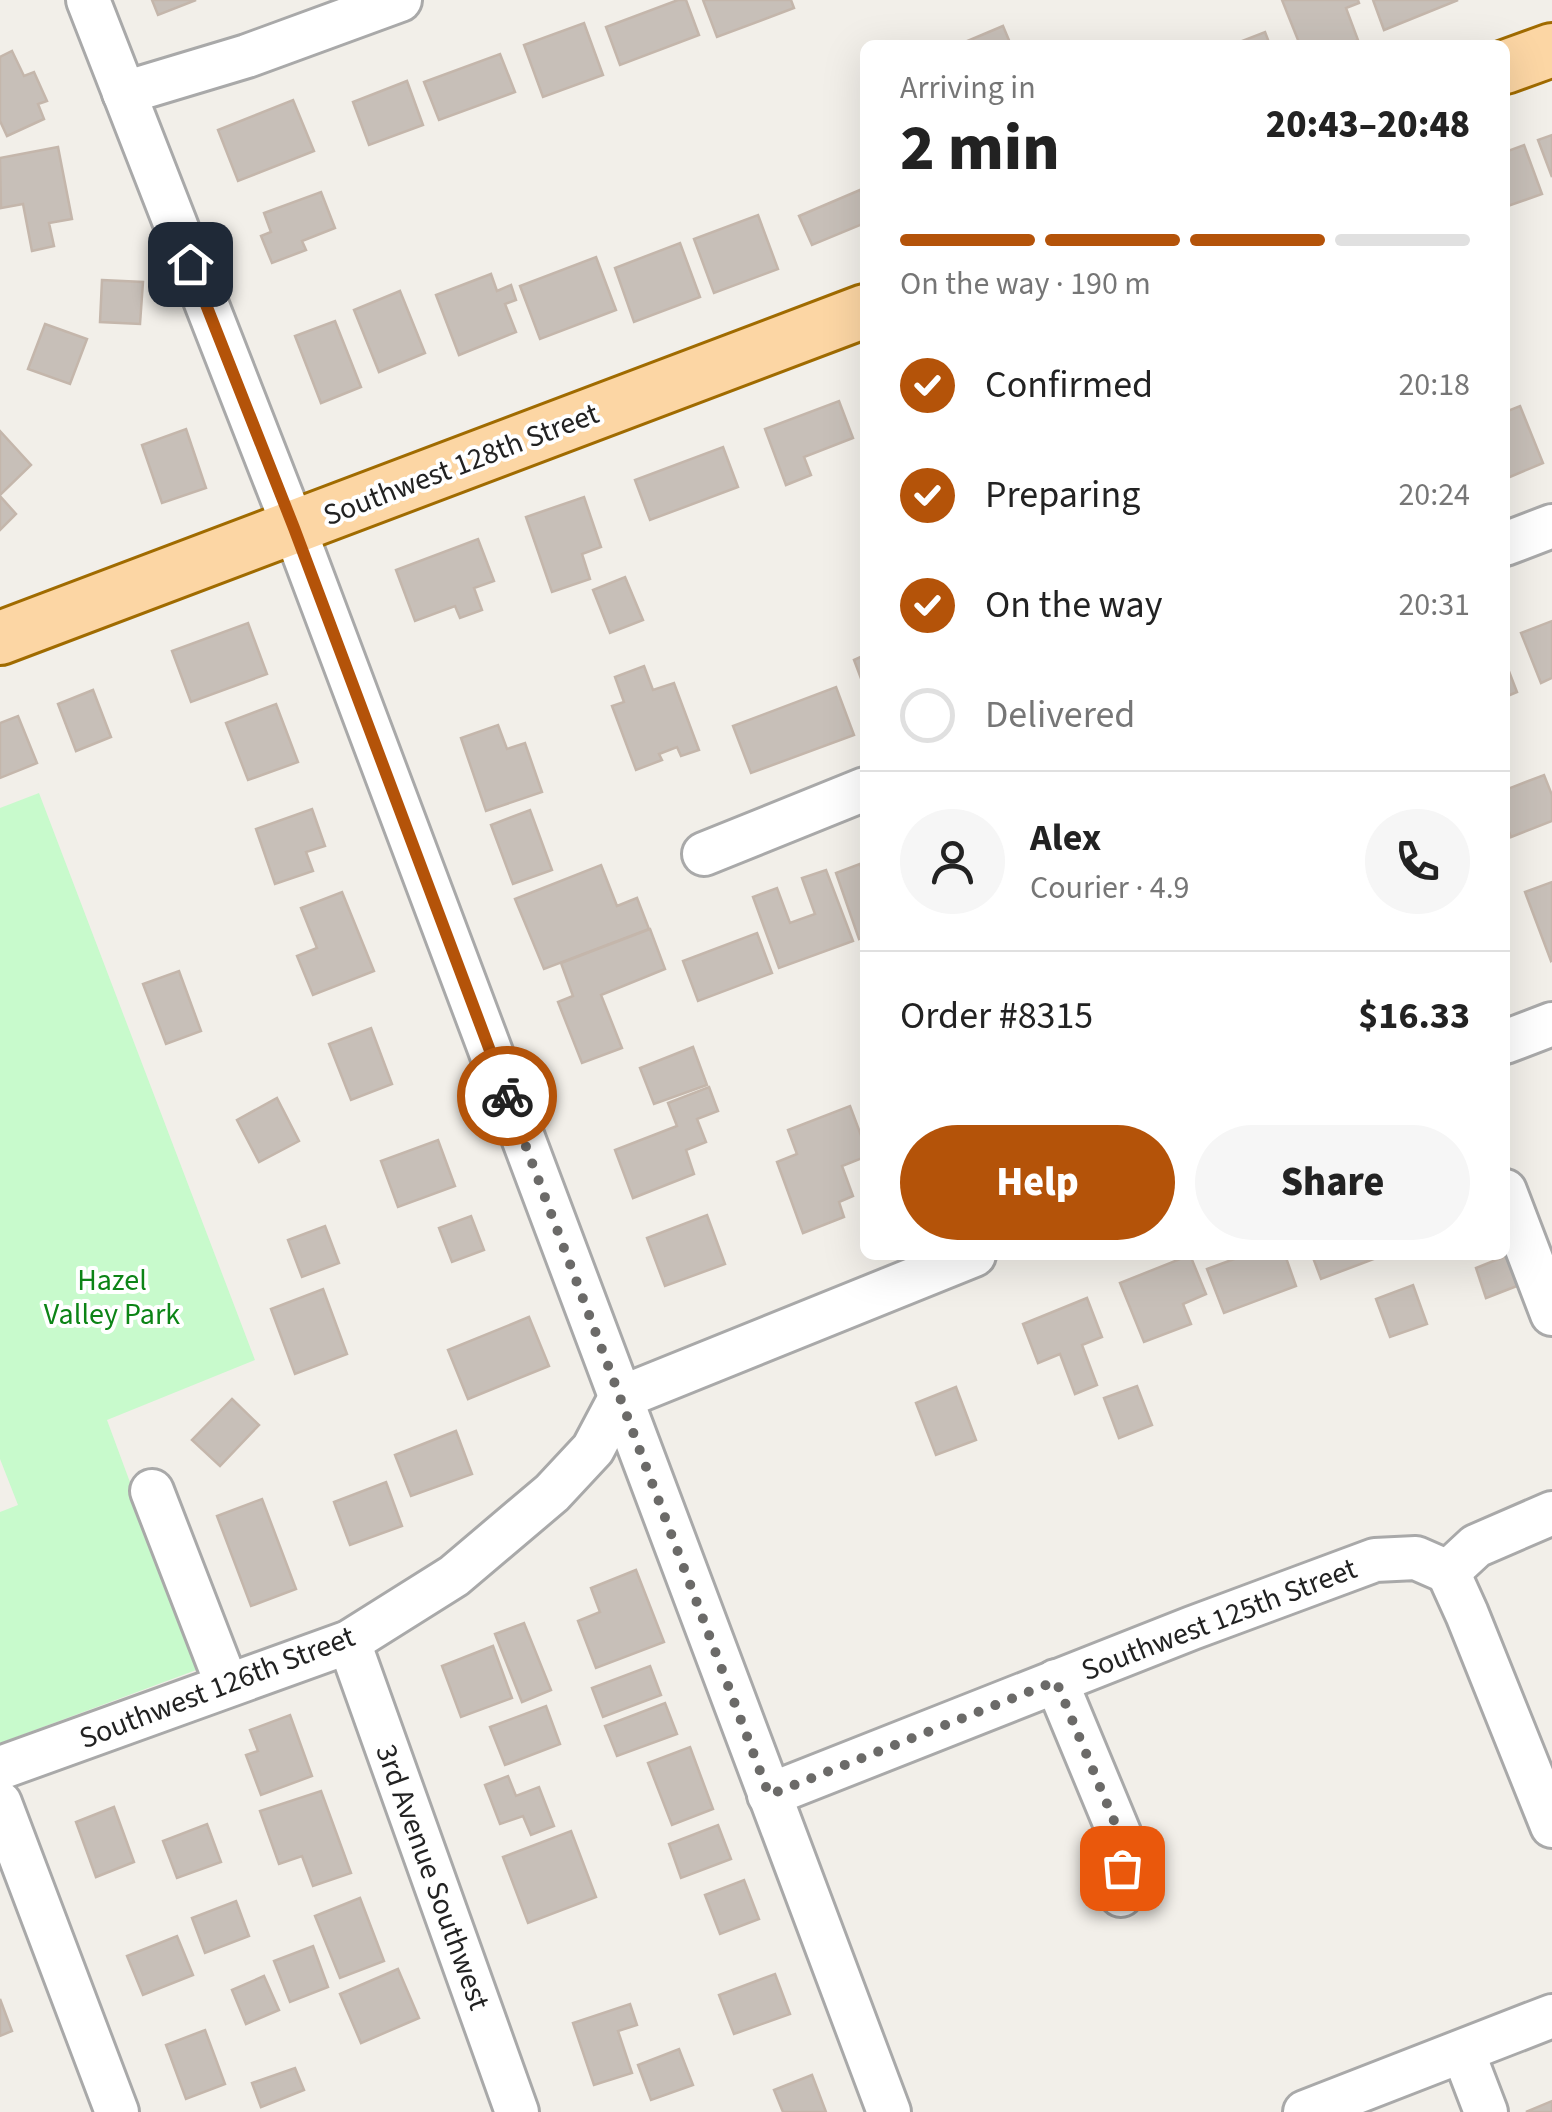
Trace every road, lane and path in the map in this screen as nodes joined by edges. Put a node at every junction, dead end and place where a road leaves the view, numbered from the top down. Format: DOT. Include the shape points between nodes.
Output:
graph roads {
  1 [pos="88,0"];
  2 [pos="400,0"];
  3 [pos="1552,50"];
  4 [pos="1510,66"];
  5 [pos="124,93"];
  6 [pos="860,312"];
  7 [pos="1552,526"];
  8 [pos="294,528"];
  9 [pos="1510,542"];
  10 [pos="0,638"];
  11 [pos="860,790"];
  12 [pos="704,854"];
  13 [pos="1552,1024"];
  14 [pos="1510,1040"];
  15 [pos="1510,1203"];
  16 [pos="962,1260"];
  17 [pos="1552,1314"];
  18 [pos="620,1398"];
  19 [pos="152,1492"];
  20 [pos="1552,1514"];
  21 [pos="1448,1572"];
  22 [pos="349,1642"];
  23 [pos="1056,1681"];
  24 [pos="227,1685"];
  25 [pos="0,1768"];
  26 [pos="769,1795"];
  27 [pos="0,1804"];
  28 [pos="1552,1826"];
  29 [pos="1120,1895"];
  30 [pos="1552,2016"];
  31 [pos="1462,2052"];
  32 [pos="117,2112"];
  33 [pos="517,2112"];
  34 [pos="889,2112"];
  35 [pos="1305,2112"];
  36 [pos="1486,2112"];
  1 -- 5 [label="street"];
  2 -- 5 [label="street"];
  3 -- 4 [label="main road"];
  5 -- 8 [label="street"];
  6 -- 8 [label="main road, Southwest 128th Street"];
  7 -- 9 [label="street"];
  8 -- 10 [label="main road, Southwest 128th Street"];
  8 -- 18 [label="street"];
  11 -- 12 [label="street"];
  13 -- 14 [label="street"];
  15 -- 17 [label="street"];
  16 -- 18 [label="street"];
  18 -- 22 [label="street, Southwest 126th Street" via="593,1449 552,1493 454,1576"];
  18 -- 26 [label="street"];
  19 -- 24 [label="street"];
  20 -- 21 [label="street" via="1476,1546"];
  21 -- 23 [label="street, Southwest 125th Street" via="1416,1558 1375,1560"];
  21 -- 28 [label="street"];
  22 -- 24 [label="street, Southwest 126th Street"];
  22 -- 33 [label="street, 3rd Avenue Southwest"];
  23 -- 26 [label="street, Southwest 125th Street"];
  23 -- 29 [label="street" via="1122,1840"];
  24 -- 25 [label="street, Southwest 126th Street"];
  26 -- 34 [label="street"];
  27 -- 32 [label="street"];
  30 -- 31 [label="street"];
  31 -- 35 [label="street"];
  31 -- 36 [label="street"];
}
